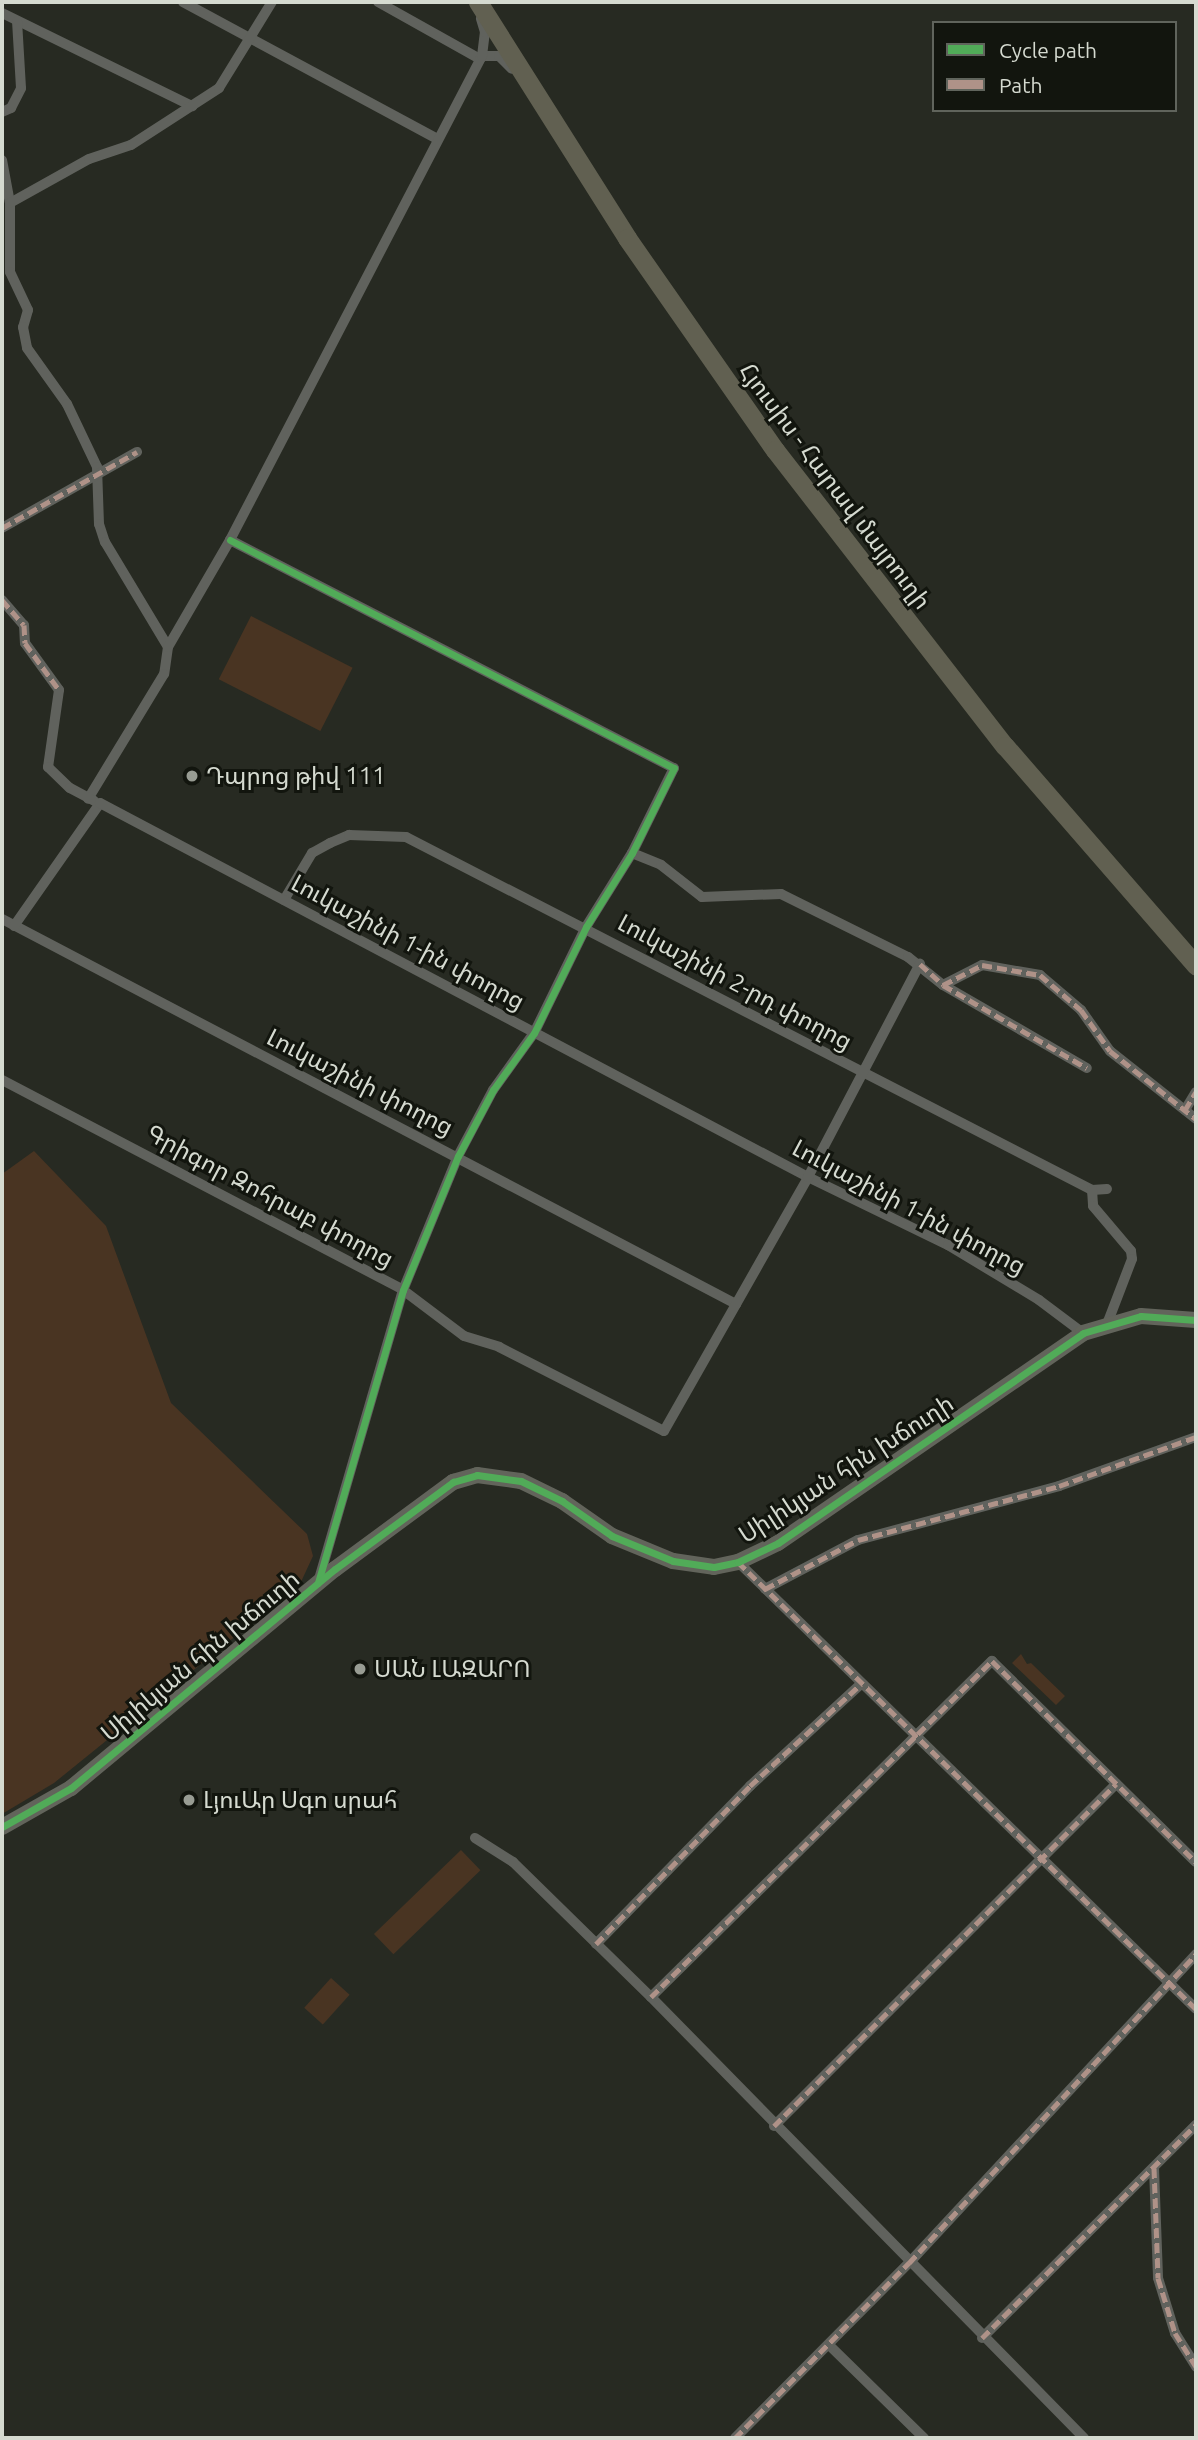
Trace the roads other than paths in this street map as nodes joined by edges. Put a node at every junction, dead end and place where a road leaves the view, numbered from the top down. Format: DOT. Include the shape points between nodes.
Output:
graph roads {
  1 [pos="183,2"];
  2 [pos="272,2"];
  3 [pos="377,2"];
  4 [pos="477,2"];
  5 [pos="493,2"];
  6 [pos="2,13"];
  7 [pos="17,21"];
  8 [pos="253,38"];
  9 [pos="481,58"];
  10 [pos="529,86"];
  11 [pos="192,106"];
  12 [pos="2,112"];
  13 [pos="437,139"];
  14 [pos="2,160"];
  15 [pos="10,203"];
  16 [pos="137,452"];
  17 [pos="98,471"];
  18 [pos="2,527"];
  19 [pos="230,540"];
  20 [pos="2,600"];
  21 [pos="168,647"];
  22 [pos="88,799"];
  23 [pos="100,803"];
  24 [pos="632,853"];
  25 [pos="284,900"];
  26 [pos="2,919"];
  27 [pos="14,926"];
  28 [pos="586,927"];
  29 [pos="1196,948"];
  30 [pos="920,964"];
  31 [pos="1196,966"];
  32 [pos="943,985"];
  33 [pos="534,1033"];
  34 [pos="1087,1068"];
  35 [pos="861,1072"];
  36 [pos="2,1080"];
  37 [pos="1196,1092"];
  38 [pos="1185,1110"];
  39 [pos="1196,1119"];
  40 [pos="458,1156"];
  41 [pos="808,1177"];
  42 [pos="1107,1189"];
  43 [pos="1092,1190"];
  44 [pos="403,1290"];
  45 [pos="736,1304"];
  46 [pos="1196,1320"];
  47 [pos="1107,1324"];
  48 [pos="1083,1333"];
  49 [pos="1196,1437"];
  50 [pos="738,1562"];
  51 [pos="318,1583"];
  52 [pos="765,1589"];
  53 [pos="861,1684"];
  54 [pos="916,1738"];
  55 [pos="1116,1784"];
  56 [pos="2,1828"];
  57 [pos="475,1838"];
  58 [pos="1042,1857"];
  59 [pos="1196,1862"];
  60 [pos="596,1944"];
  61 [pos="1196,1954"];
  62 [pos="1168,1981"];
  63 [pos="651,1997"];
  64 [pos="1196,2009"];
  65 [pos="1196,2125"];
  66 [pos="774,2126"];
  67 [pos="1154,2168"];
  68 [pos="909,2263"];
  69 [pos="982,2338"];
  70 [pos="829,2345"];
  71 [pos="1196,2367"];
  72 [pos="735,2438"];
  73 [pos="924,2438"];
  74 [pos="1084,2438"];
  1 -- 8 [label="street"];
  2 -- 8 [label="street"];
  3 -- 9 [label="street"];
  4 -- 9 [label="street" via="485,32"];
  4 -- 10 [label="highway, Հյուսիս - Հարավ մայրուղի"];
  5 -- 29 [label="highway, Հյուսիս - Հարավ մայրուղի" via="656,258 855,536 1054,786"];
  6 -- 7 [label="street"];
  7 -- 11 [label="street"];
  7 -- 12 [label="street" via="21,88 19,98"];
  8 -- 11 [label="street" via="219,89"];
  8 -- 13 [label="street"];
  9 -- 10 [label="street" via="499,56"];
  9 -- 13 [label="street"];
  10 -- 31 [label="highway, Հյուսիս - Հարավ մայրուղի" via="688,327 847,545 1005,746"];
  11 -- 15 [label="street" via="131,145 89,159"];
  13 -- 19 [label="street"];
  14 -- 15 [label="street"];
  15 -- 17 [label="street" via="10,272 28,310 23,327 27,348 67,404"];
  16 -- 17 [label="street"];
  17 -- 18 [label="street"];
  17 -- 21 [label="street" via="99,524 105,542"];
  19 -- 21 [label="street"];
  19 -- 24 [label="street" via="674,768"];
  20 -- 22 [label="street" via="24,625 24,643 59,690 48,767"];
  21 -- 22 [label="street" via="164,674"];
  22 -- 23 [label="street, Լուկաշինի 1-ին փողոց"];
  23 -- 25 [label="street, Լուկաշինի 1-ին փողոց"];
  23 -- 27 [label="street"];
  24 -- 28 [label="street"];
  24 -- 30 [label="street" via="661,865 702,897 781,894"];
  25 -- 28 [label="street, Լուկաշինի 2-րդ փողոց" via="312,853 330,843 349,835 406,837"];
  25 -- 33 [label="street, Լուկաշինի 1-ին փողոց"];
  26 -- 27 [label="street, Լուկաշինի փողոց"];
  27 -- 40 [label="street, Լուկաշինի փողոց"];
  28 -- 33 [label="street"];
  28 -- 35 [label="street, Լուկաշինի 2-րդ փողոց"];
  30 -- 32 [label="street"];
  30 -- 35 [label="street"];
  32 -- 34 [label="street"];
  32 -- 38 [label="street" via="982,965 1040,975 1081,1010 1110,1051"];
  33 -- 40 [label="street" via="493,1090"];
  33 -- 41 [label="street, Լուկաշինի 1-ին փողոց"];
  35 -- 41 [label="street"];
  35 -- 43 [label="street, Լուկաշինի 2-րդ փողոց"];
  36 -- 44 [label="street, Գրիգոր Զոհրաբ փողոց"];
  37 -- 38 [label="street"];
  38 -- 39 [label="street"];
  40 -- 44 [label="street"];
  40 -- 45 [label="street, Լուկաշինի փողոց"];
  41 -- 45 [label="street"];
  41 -- 48 [label="street, Լուկաշինի 1-ին փողոց" via="948,1245 1039,1300"];
  42 -- 43 [label="street"];
  43 -- 47 [label="street" via="1093,1206 1131,1251 1132,1259"];
  44 -- 45 [label="street, Գրիգոր Զոհրաբ փողոց" via="464,1336 499,1347 664,1431"];
  44 -- 51 [label="street"];
  46 -- 47 [label="street, Սիլիկյան հին խճուղի" via="1141,1316"];
  47 -- 48 [label="street, Սիլիկյան հին խճուղի"];
  48 -- 50 [label="street, Սիլիկյան հին խճուղի" via="778,1543"];
  49 -- 52 [label="street" via="1059,1486 858,1539"];
  50 -- 51 [label="street, Սիլիկյան հին խճուղի" via="714,1567 673,1560 612,1536 562,1501 521,1481 477,1475 431,1494"];
  50 -- 52 [label="street"];
  51 -- 56 [label="street, Սիլիկյան հին խճուղի" via="71,1788"];
  52 -- 53 [label="street"];
  53 -- 54 [label="street"];
  53 -- 60 [label="street" via="750,1786"];
  54 -- 55 [label="street" via="992,1661"];
  54 -- 58 [label="street"];
  54 -- 63 [label="street"];
  55 -- 58 [label="street"];
  55 -- 59 [label="street"];
  57 -- 60 [label="street" via="513,1862"];
  58 -- 62 [label="street"];
  58 -- 66 [label="street"];
  60 -- 63 [label="street"];
  61 -- 62 [label="street"];
  62 -- 64 [label="street"];
  62 -- 68 [label="street"];
  63 -- 66 [label="street"];
  65 -- 67 [label="street"];
  66 -- 68 [label="street"];
  67 -- 69 [label="street"];
  67 -- 71 [label="street" via="1158,2278 1175,2333"];
  68 -- 69 [label="street"];
  68 -- 70 [label="street"];
  69 -- 74 [label="street"];
  70 -- 72 [label="street"];
  70 -- 73 [label="street"];
}
